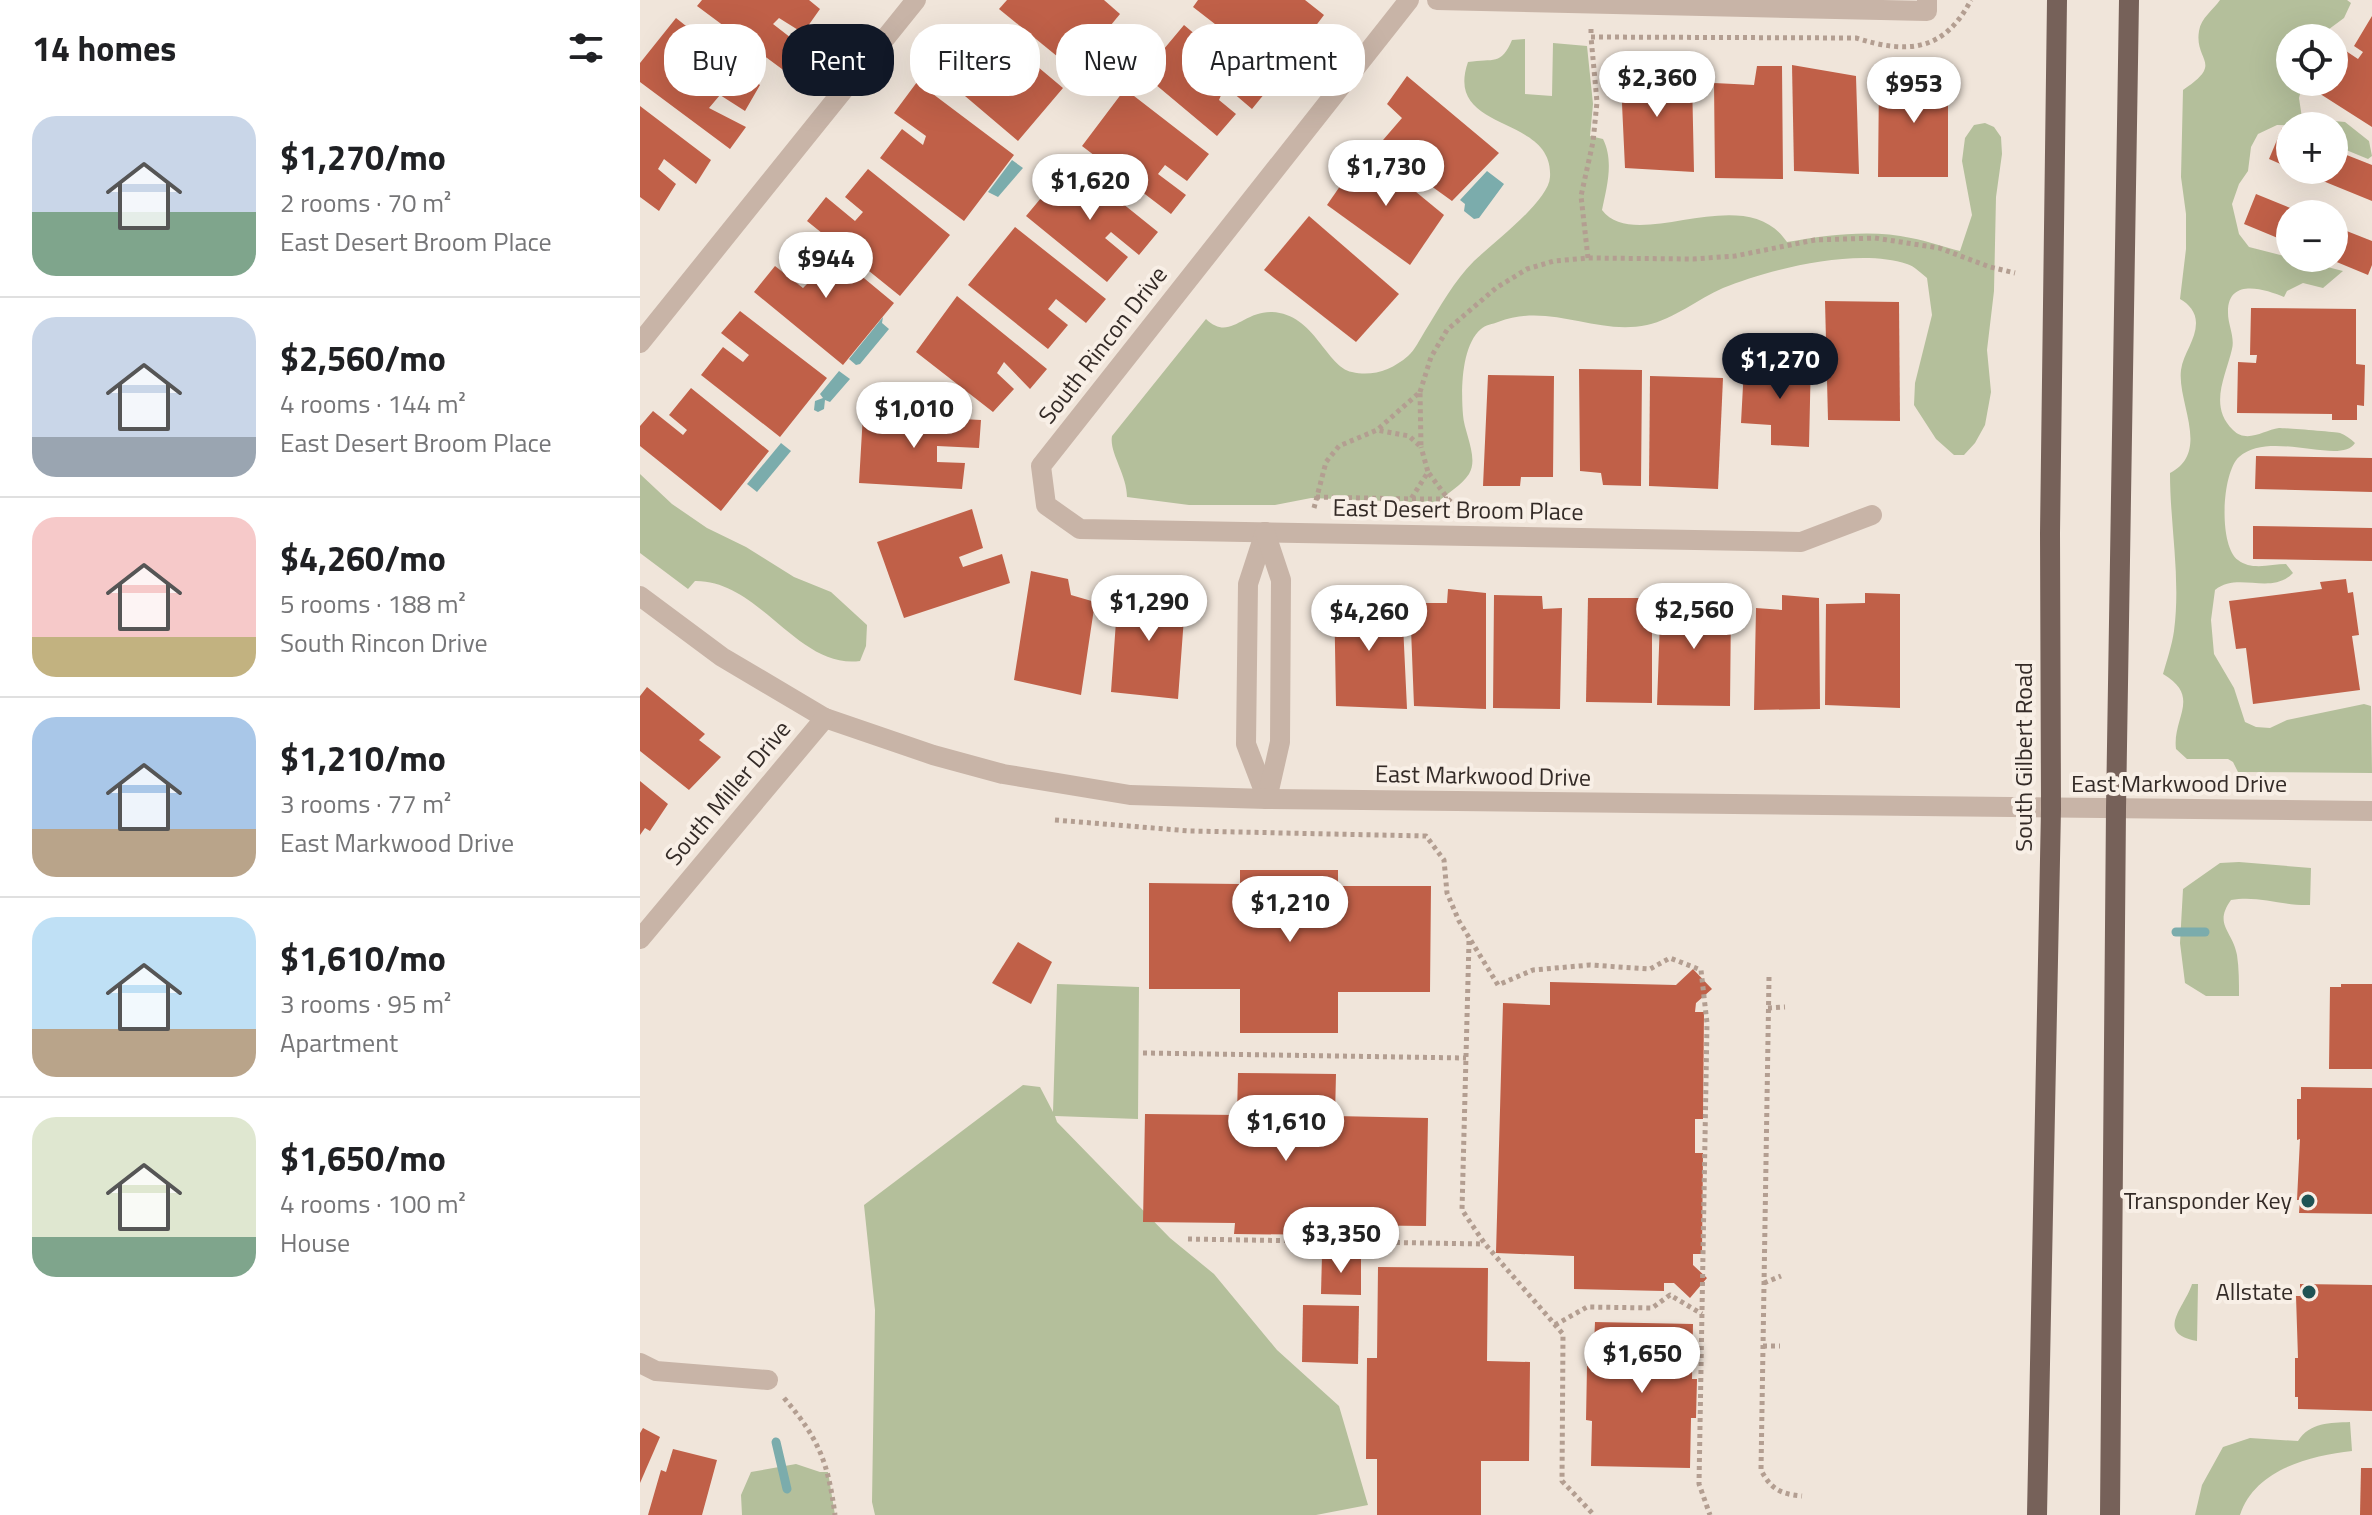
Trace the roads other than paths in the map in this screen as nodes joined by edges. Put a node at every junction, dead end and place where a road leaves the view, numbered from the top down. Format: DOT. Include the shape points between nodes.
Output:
graph roads {
  1 [pos="916,0"];
  2 [pos="1409,0"];
  3 [pos="1437,0"];
  4 [pos="2057,0"];
  5 [pos="2129,0"];
  6 [pos="1927,6"];
  7 [pos="640,343"];
  8 [pos="1046,505"];
  9 [pos="1872,515"];
  10 [pos="1265,532"];
  11 [pos="640,596"];
  12 [pos="825,718"];
  13 [pos="1267,799"];
  14 [pos="2051,809"];
  15 [pos="2116,809"];
  16 [pos="2372,811"];
  17 [pos="640,939"];
  18 [pos="640,1363"];
  19 [pos="768,1380"];
  20 [pos="2037,1515"];
  21 [pos="2110,1515"];
  1 -- 7 [label="street"];
  2 -- 8 [label="street, South Rincon Drive" via="1041,466"];
  3 -- 6 [label="street"];
  4 -- 14 [label="main road, South Gilbert Road"];
  5 -- 15 [label="main road"];
  8 -- 10 [label="street, East Desert Broom Place" via="1080,529"];
  9 -- 10 [label="street, East Desert Broom Place" via="1801,542"];
  10 -- 13 [label="street" via="1281,580 1280,742"];
  10 -- 13 [label="street" via="1248,584 1246,744"];
  11 -- 12 [label="street, East Markwood Drive" via="722,657"];
  12 -- 13 [label="street, East Markwood Drive" via="1003,774 1130,795"];
  12 -- 17 [label="street, South Miller Drive"];
  13 -- 14 [label="street, East Markwood Drive"];
  14 -- 15 [label="street, East Markwood Drive"];
  14 -- 20 [label="main road, South Gilbert Road"];
  15 -- 16 [label="street, East Markwood Drive"];
  15 -- 21 [label="main road"];
  18 -- 19 [label="street" via="656,1371"];
}
